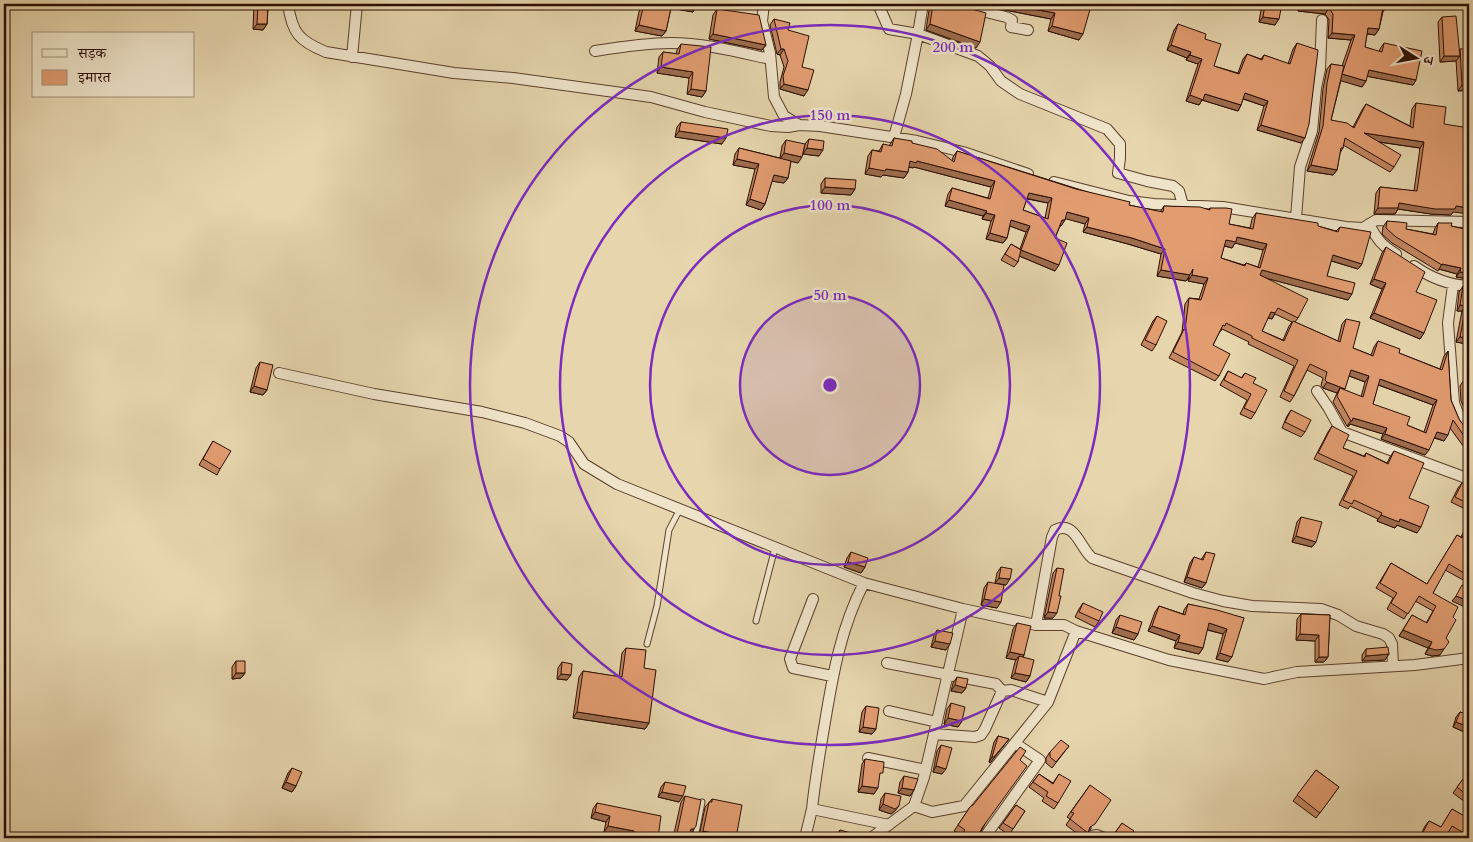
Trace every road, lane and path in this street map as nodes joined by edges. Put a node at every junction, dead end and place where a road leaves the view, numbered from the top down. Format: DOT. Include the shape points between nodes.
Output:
graph roads {
  1 [pos="288,4"];
  2 [pos="357,4"];
  3 [pos="764,4"];
  4 [pos="878,4"];
  5 [pos="923,4"];
  6 [pos="954,4"];
  7 [pos="1322,20"];
  8 [pos="1028,30"];
  9 [pos="918,34"];
  10 [pos="595,51"];
  11 [pos="352,57"];
  12 [pos="770,59"];
  13 [pos="799,125"];
  14 [pos="894,138"];
  15 [pos="1183,205"];
  16 [pos="1296,218"];
  17 [pos="1469,222"];
  18 [pos="1369,224"];
  19 [pos="1453,285"];
  20 [pos="1469,286"];
  21 [pos="279,373"];
  22 [pos="1316,391"];
  23 [pos="1469,434"];
  24 [pos="1469,480"];
  25 [pos="680,508"];
  26 [pos="775,548"];
  27 [pos="864,583"];
  28 [pos="813,599"];
  29 [pos="963,609"];
  30 [pos="756,621"];
  31 [pos="1036,625"];
  32 [pos="1076,631"];
  33 [pos="647,644"];
  34 [pos="1469,658"];
  35 [pos="886,663"];
  36 [pos="1393,666"];
  37 [pos="832,676"];
  38 [pos="948,676"];
  39 [pos="1002,691"];
  40 [pos="1048,702"];
  41 [pos="889,711"];
  42 [pos="937,722"];
  43 [pos="934,734"];
  44 [pos="1015,743"];
  45 [pos="868,758"];
  46 [pos="926,770"];
  47 [pos="702,802"];
  48 [pos="914,806"];
  49 [pos="812,809"];
  50 [pos="886,827"];
  51 [pos="694,838"];
  52 [pos="805,838"];
  53 [pos="871,838"];
  54 [pos="894,838"];
  55 [pos="984,838"];
  56 [pos="1090,838"];
  57 [pos="1104,838"];
  1 -- 11 [label="street" via="290,22 299,38 326,52"];
  2 -- 11 [label="street"];
  3 -- 12 [label="street" via="762,20"];
  4 -- 9 [label="street" via="888,29"];
  5 -- 9 [label="street"];
  6 -- 8 [label="street" via="1006,17 1012,20 1011,27"];
  7 -- 16 [label="street" via="1312,131 1300,167"];
  9 -- 14 [label="street"];
  9 -- 15 [label="street" via="978,56 1001,82 1020,94 1107,129 1120,144 1118,173 1173,186 1179,192"];
  10 -- 12 [label="street" via="672,42"];
  11 -- 13 [label="street" via="651,97 771,126"];
  12 -- 13 [label="street" via="774,97 779,109"];
  13 -- 14 [label="street"];
  14 -- 15 [label="street" via="963,152 1101,195 1129,201"];
  15 -- 16 [label="street" via="1223,207"];
  16 -- 18 [label="street" via="1346,227 1363,228"];
  17 -- 18 [label="street" via="1376,220"];
  18 -- 19 [label="street" via="1385,248"];
  19 -- 20 [label="street"];
  19 -- 23 [label="street" via="1448,323 1454,403"];
  21 -- 25 [label="street" via="525,423 560,436 569,442 584,464 617,484"];
  22 -- 24 [label="street" via="1342,432"];
  25 -- 26 [label="street"];
  25 -- 33 [label="lane" via="669,530 657,606"];
  26 -- 27 [label="street"];
  26 -- 30 [label="lane"];
  27 -- 29 [label="street"];
  27 -- 37 [label="street" via="855,600"];
  28 -- 37 [label="street" via="790,659 791,664 793,668"];
  29 -- 31 [label="street"];
  29 -- 38 [label="street"];
  31 -- 32 [label="street" via="1064,625"];
  31 -- 36 [label="street" via="1052,537 1055,530 1065,527 1072,530 1092,558 1193,593 1252,606 1321,609 1356,626 1383,634 1392,644"];
  32 -- 36 [label="street" via="1169,660 1264,680 1297,672"];
  32 -- 40 [label="street"];
  34 -- 36 [label="street"];
  35 -- 38 [label="street"];
  37 -- 49 [label="street"];
  38 -- 39 [label="street" via="996,684"];
  38 -- 42 [label="street"];
  39 -- 40 [label="street" via="1011,690"];
  39 -- 43 [label="street" via="981,735"];
  40 -- 44 [label="street"];
  41 -- 42 [label="street"];
  42 -- 43 [label="street"];
  43 -- 46 [label="street"];
  44 -- 48 [label="street" via="964,806 932,812"];
  44 -- 55 [label="street" via="1040,760"];
  45 -- 46 [label="street"];
  46 -- 48 [label="street"];
  47 -- 51 [label="lane"];
  48 -- 50 [label="street"];
  49 -- 50 [label="street"];
  49 -- 52 [label="street"];
  50 -- 53 [label="street"];
  50 -- 54 [label="street"];
  56 -- 57 [label="street" via="1097,835"];
}
